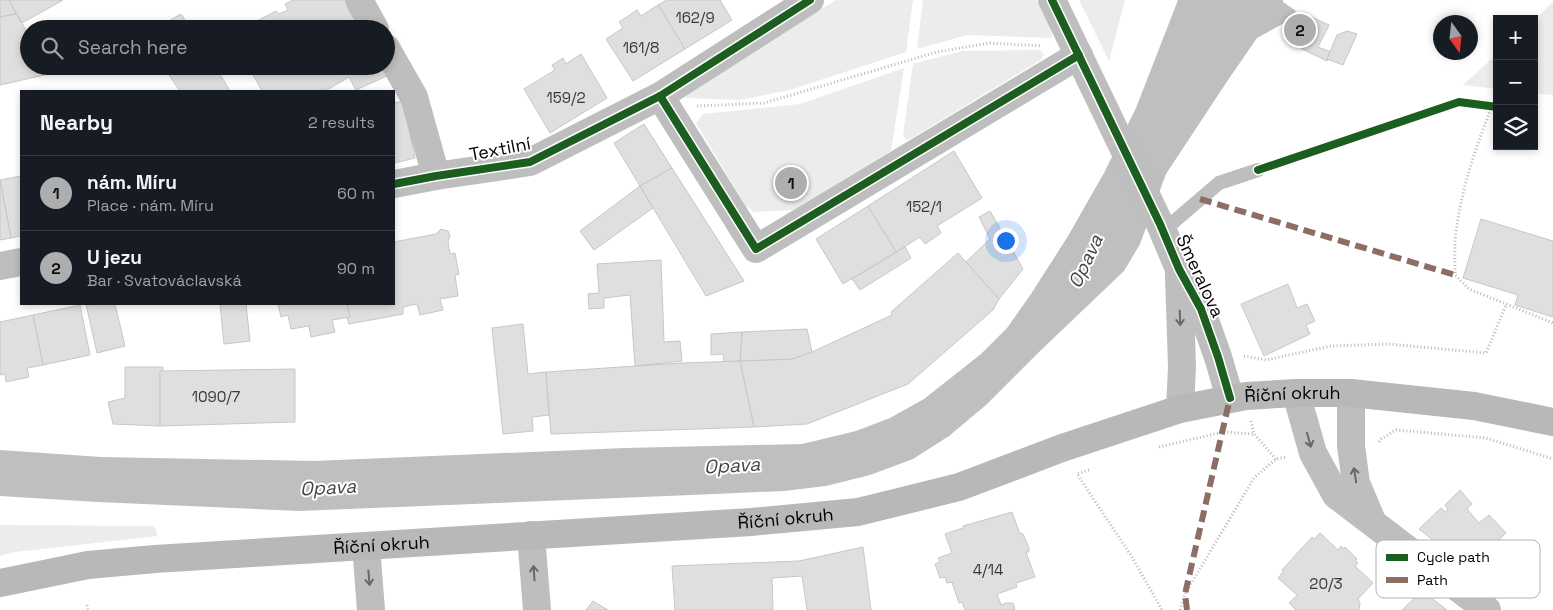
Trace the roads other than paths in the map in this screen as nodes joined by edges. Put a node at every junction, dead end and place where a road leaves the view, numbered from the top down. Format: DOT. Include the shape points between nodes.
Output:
graph roads {
  1 [pos="359,0"];
  2 [pos="810,0"];
  3 [pos="1052,0"];
  4 [pos="370,20"];
  5 [pos="1079,55"];
  6 [pos="395,64"];
  7 [pos="665,103"];
  8 [pos="1258,170"];
  9 [pos="436,176"];
  10 [pos="395,184"];
  11 [pos="1161,227"];
  12 [pos="20,262"];
  13 [pos="0,266"];
  14 [pos="1179,269"];
  15 [pos="1296,393"];
  16 [pos="1351,393"];
  17 [pos="1230,398"];
  18 [pos="1180,409"];
  19 [pos="1553,422"];
  20 [pos="1372,521"];
  21 [pos="531,535"];
  22 [pos="1397,540"];
  23 [pos="366,546"];
  24 [pos="0,583"];
  25 [pos="1471,598"];
  26 [pos="371,610"];
  27 [pos="537,610"];
  28 [pos="1487,610"];
  1 -- 4 [label="street"];
  2 -- 7 [label="street, Textilní"];
  3 -- 5 [label="street, Šmeralova"];
  5 -- 7 [label="street" via="756,248"];
  5 -- 11 [label="street, Šmeralova"];
  6 -- 9 [label="street" via="414,97"];
  7 -- 9 [label="street, Textilní" via="530,162"];
  8 -- 11 [label="lane" via="1219,183"];
  9 -- 10 [label="street, Textilní"];
  11 -- 14 [label="street, Šmeralova"];
  12 -- 13 [label="street"];
  14 -- 17 [label="street, Šmeralova" via="1201,309"];
  14 -- 18 [label="street, one-way"];
  15 -- 16 [label="main road, Říční okruh"];
  15 -- 17 [label="main road, Říční okruh"];
  15 -- 20 [label="street, one-way" via="1313,453 1336,494"];
  16 -- 19 [label="main road, Říční okruh" via="1474,406"];
  20 -- 16 [label="street, one-way" via="1356,483 1364,446"];
  17 -- 18 [label="main road, Říční okruh"];
  18 -- 21 [label="main road, Říční okruh" via="959,487 858,512"];
  20 -- 22 [label="street"];
  21 -- 23 [label="main road, Říční okruh"];
  27 -- 21 [label="street, one-way"];
  23 -- 24 [label="main road, Říční okruh" via="88,565"];
  23 -- 26 [label="street, one-way"];
  25 -- 28 [label="street"];
}
